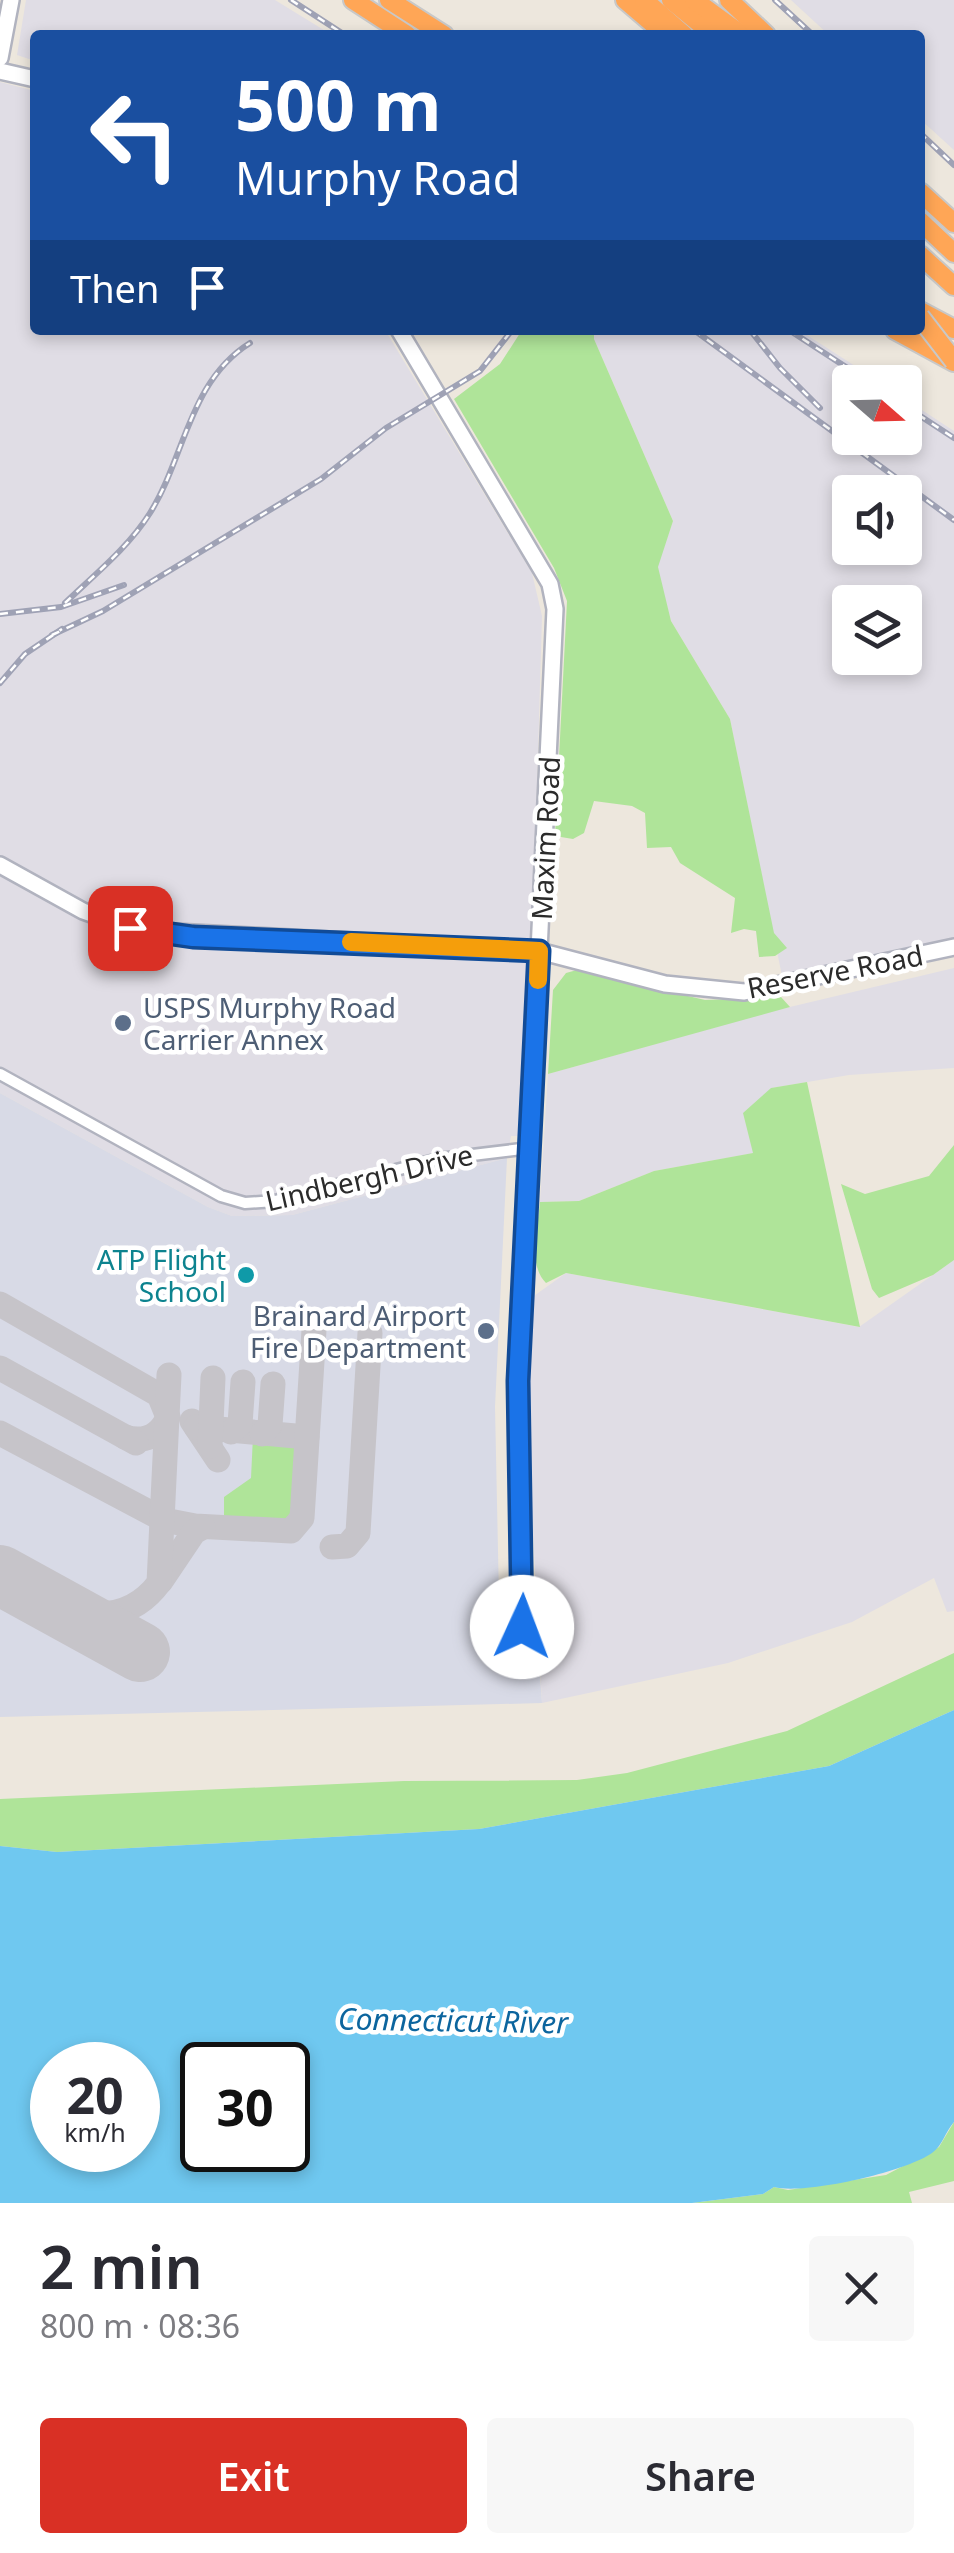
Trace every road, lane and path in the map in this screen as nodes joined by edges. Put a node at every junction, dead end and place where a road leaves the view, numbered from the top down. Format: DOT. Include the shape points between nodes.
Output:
graph roads {
  1 [pos="12,0"];
  2 [pos="353,0"];
  3 [pos="389,0"];
  4 [pos="624,0"];
  5 [pos="644,0"];
  6 [pos="671,0"];
  7 [pos="694,0"];
  8 [pos="729,0"];
  9 [pos="399,30"];
  10 [pos="436,30"];
  11 [pos="660,30"];
  12 [pos="678,30"];
  13 [pos="708,30"];
  14 [pos="735,30"];
  15 [pos="761,30"];
  16 [pos="0,58"];
  17 [pos="0,71"];
  18 [pos="30,79"];
  19 [pos="925,196"];
  20 [pos="954,223"];
  21 [pos="925,227"];
  22 [pos="954,253"];
  23 [pos="925,259"];
  24 [pos="954,286"];
  25 [pos="925,316"];
  26 [pos="925,321"];
  27 [pos="954,328"];
  28 [pos="402,335"];
  29 [pos="904,335"];
  30 [pos="924,335"];
  31 [pos="954,351"];
  32 [pos="954,362"];
  33 [pos="0,864"];
  34 [pos="954,947"];
  35 [pos="539,951"];
  36 [pos="0,1074"];
  37 [pos="530,1148"];
  38 [pos="522,1627"];
  1 -- 16 [label="street"];
  2 -- 9 [label="highway"];
  3 -- 10 [label="highway"];
  4 -- 11 [label="highway"];
  5 -- 12 [label="highway"];
  6 -- 13 [label="highway"];
  7 -- 14 [label="highway"];
  8 -- 15 [label="highway"];
  17 -- 18 [label="street"];
  19 -- 20 [label="highway"];
  21 -- 22 [label="highway"];
  23 -- 24 [label="highway"];
  25 -- 27 [label="highway"];
  26 -- 32 [label="highway, bridge"];
  28 -- 35 [label="street, Maxim Road" via="550,584 555,609"];
  29 -- 32 [label="highway"];
  30 -- 31 [label="highway"];
  33 -- 35 [label="street, Reserve Road" via="100,919 137,930"];
  34 -- 35 [label="street, Reserve Road" via="744,992 665,984"];
  35 -- 37 [label="street, Maxim Road"];
  36 -- 37 [label="street, Lindbergh Drive" via="205,1188 245,1203 464,1154"];
  37 -- 38 [label="street, Maxim Road" via="518,1415"];
}
